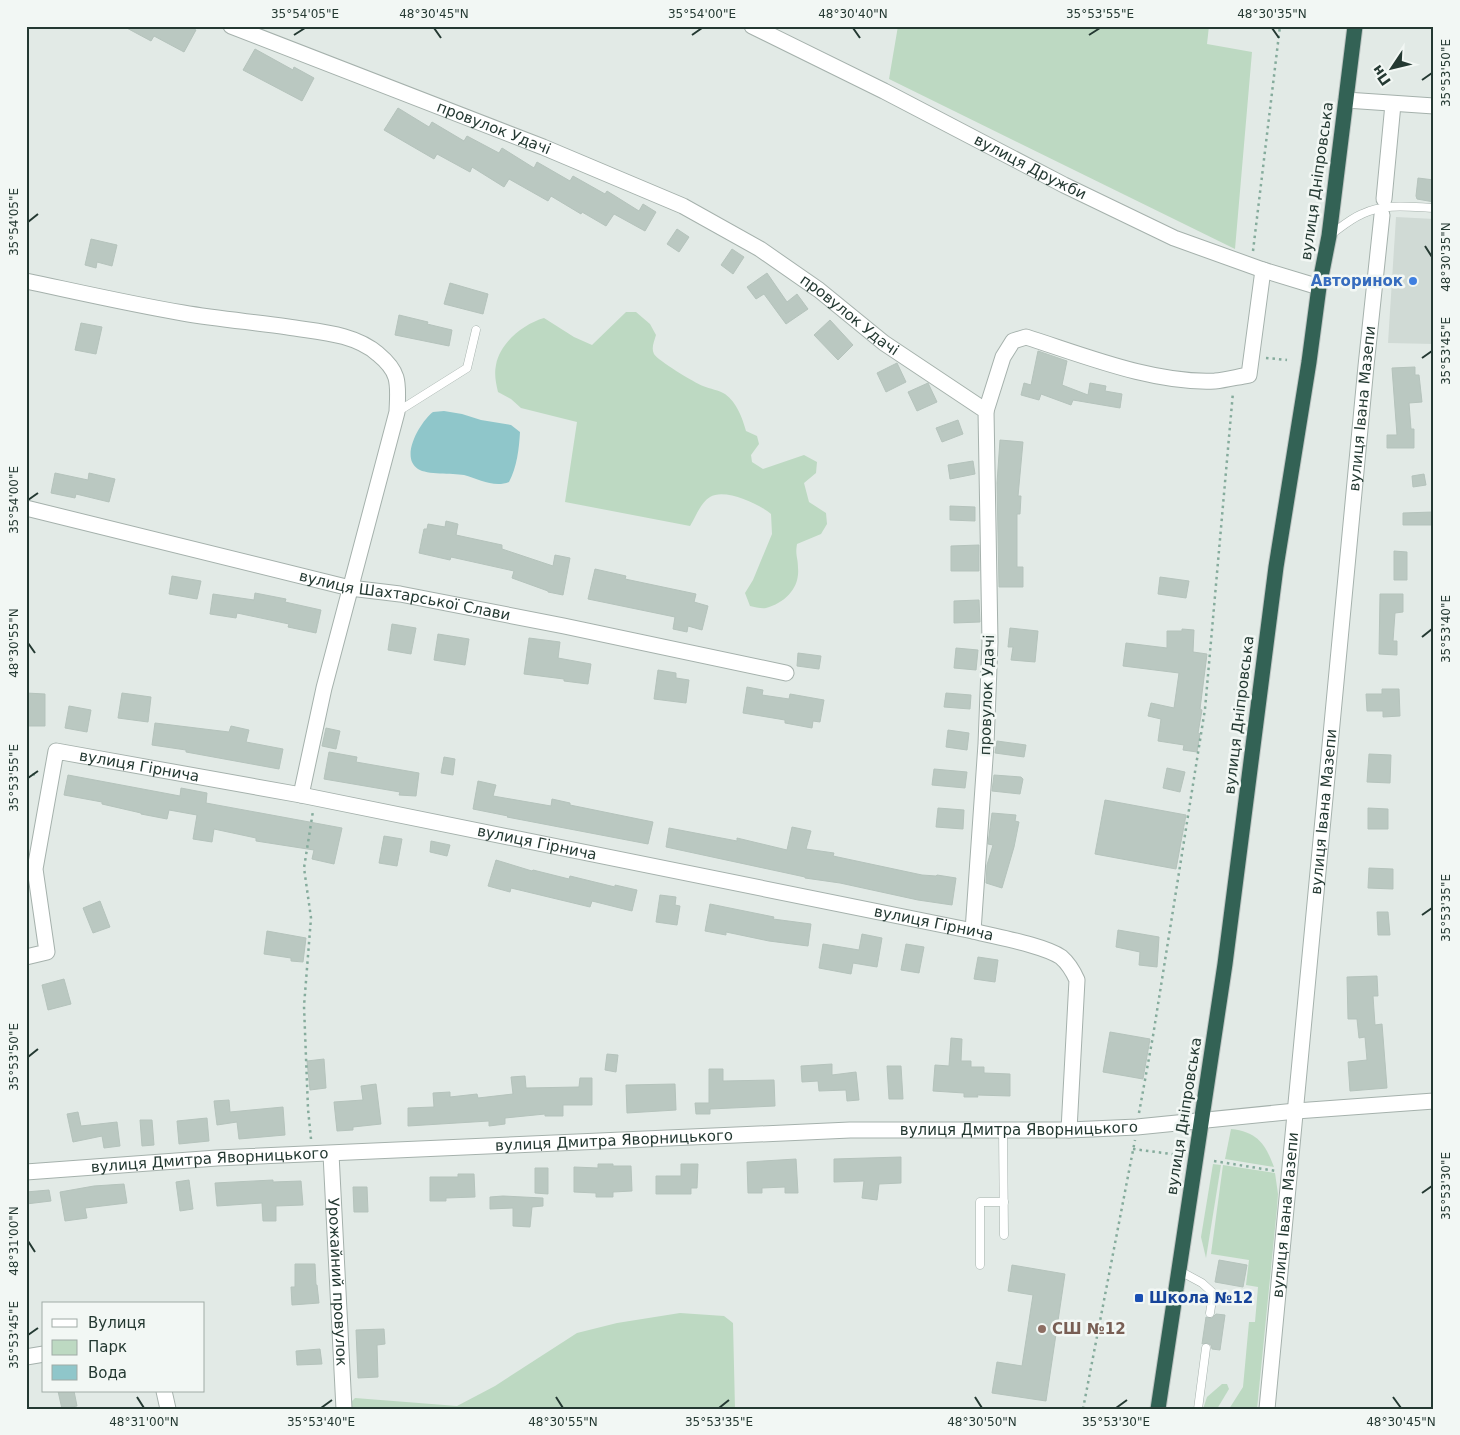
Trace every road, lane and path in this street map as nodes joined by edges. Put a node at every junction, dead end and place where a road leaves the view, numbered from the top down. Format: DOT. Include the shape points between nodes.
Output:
graph roads {
  1 [pos="231,26"];
  2 [pos="752,26"];
  3 [pos="1280,26"];
  4 [pos="1355,26"];
  5 [pos="1346,100"];
  6 [pos="1393,104"];
  7 [pos="1434,106"];
  8 [pos="1384,199"];
  9 [pos="1434,208"];
  10 [pos="1382,215"];
  11 [pos="1329,236"];
  12 [pos="1258,268"];
  13 [pos="26,281"];
  14 [pos="1319,287"];
  15 [pos="476,330"];
  16 [pos="1236,377"];
  17 [pos="986,410"];
  18 [pos="397,412"];
  19 [pos="26,508"];
  20 [pos="350,588"];
  21 [pos="786,673"];
  22 [pos="308,796"];
  23 [pos="973,931"];
  24 [pos="26,957"];
  25 [pos="1434,1101"];
  26 [pos="1296,1111"];
  27 [pos="1201,1120"];
  28 [pos="1137,1126"];
  29 [pos="1003,1130"];
  30 [pos="1069,1130"];
  31 [pos="1134,1149"];
  32 [pos="331,1154"];
  33 [pos="313,1155"];
  34 [pos="1179,1155"];
  35 [pos="1214,1161"];
  36 [pos="26,1172"];
  37 [pos="1290,1173"];
  38 [pos="1004,1202"];
  39 [pos="1004,1235"];
  40 [pos="980,1265"];
  41 [pos="1178,1270"];
  42 [pos="1210,1313"];
  43 [pos="1206,1348"];
  44 [pos="42,1354"];
  45 [pos="26,1357"];
  46 [pos="164,1392"];
  47 [pos="168,1409"];
  48 [pos="344,1409"];
  49 [pos="1083,1409"];
  50 [pos="1158,1409"];
  51 [pos="1198,1409"];
  52 [pos="1267,1409"];
  1 -- 17 [label="street, провулок Удачі" via="543,147 682,206 760,249 819,290 884,343"];
  2 -- 12 [label="street, вулиця Дружби" via="1132,218 1174,238"];
  3 -- 12 [label="path"];
  4 -- 5 [label="highway, вулиця Дніпровська"];
  5 -- 6 [label="street"];
  5 -- 11 [label="highway, вулиця Дніпровська"];
  6 -- 7 [label="street"];
  6 -- 8 [label="street"];
  9 -- 11 [label="lane" via="1397,206 1370,211"];
  10 -- 26 [label="street, вулиця Івана Мазепи"];
  11 -- 14 [label="highway, вулиця Дніпровська"];
  12 -- 14 [label="street, вулиця Дружби"];
  12 -- 16 [label="street" via="1248,375"];
  13 -- 18 [label="street" via="183,313 335,334 360,342 377,353 397,377"];
  14 -- 27 [label="highway, вулиця Дніпровська" via="1276,567 1225,964"];
  15 -- 18 [label="lane" via="467,368"];
  16 -- 17 [label="street" via="1214,381 1137,372 1026,337 1013,342 1004,358"];
  16 -- 28 [label="path" via="1205,709"];
  17 -- 23 [label="street, провулок Удачі" via="990,642"];
  18 -- 20 [label="street"];
  19 -- 20 [label="street, вулиця Шахтарської Слави"];
  20 -- 21 [label="street, вулиця Шахтарської Слави" via="400,594"];
  20 -- 22 [label="street" via="324,688"];
  22 -- 23 [label="street, вулиця Гірнича"];
  22 -- 24 [label="street, вулиця Гірнича" via="56,751 35,868 47,952"];
  22 -- 33 [label="path" via="304,868 311,918 304,1038"];
  23 -- 30 [label="street, вулиця Гірнича" via="1046,950 1061,958 1077,980"];
  25 -- 26 [label="street, вулиця Дмитра Яворницького"];
  26 -- 27 [label="street, вулиця Дмитра Яворницького"];
  26 -- 37 [label="street, вулиця Івана Мазепи"];
  27 -- 28 [label="street, вулиця Дмитра Яворницького"];
  27 -- 41 [label="highway, вулиця Дніпровська"];
  28 -- 30 [label="street, вулиця Дмитра Яворницького"];
  28 -- 31 [label="path"];
  29 -- 30 [label="street, вулиця Дмитра Яворницького"];
  29 -- 32 [label="street, вулиця Дмитра Яворницького" via="850,1130"];
  29 -- 38 [label="lane"];
  31 -- 34 [label="path"];
  31 -- 49 [label="path"];
  32 -- 33 [label="street, вулиця Дмитра Яворницького"];
  32 -- 48 [label="street, Урожайний провулок"];
  33 -- 36 [label="street, вулиця Дмитра Яворницького" via="217,1158"];
  35 -- 37 [label="path"];
  37 -- 52 [label="street, вулиця Івана Мазепи"];
  38 -- 39 [label="lane"];
  38 -- 40 [label="lane" via="980,1202"];
  41 -- 42 [label="lane" via="1213,1293"];
  41 -- 50 [label="highway, вулиця Дніпровська"];
  43 -- 51 [label="lane"];
  44 -- 45 [label="street"];
  46 -- 47 [label="street"];
}
